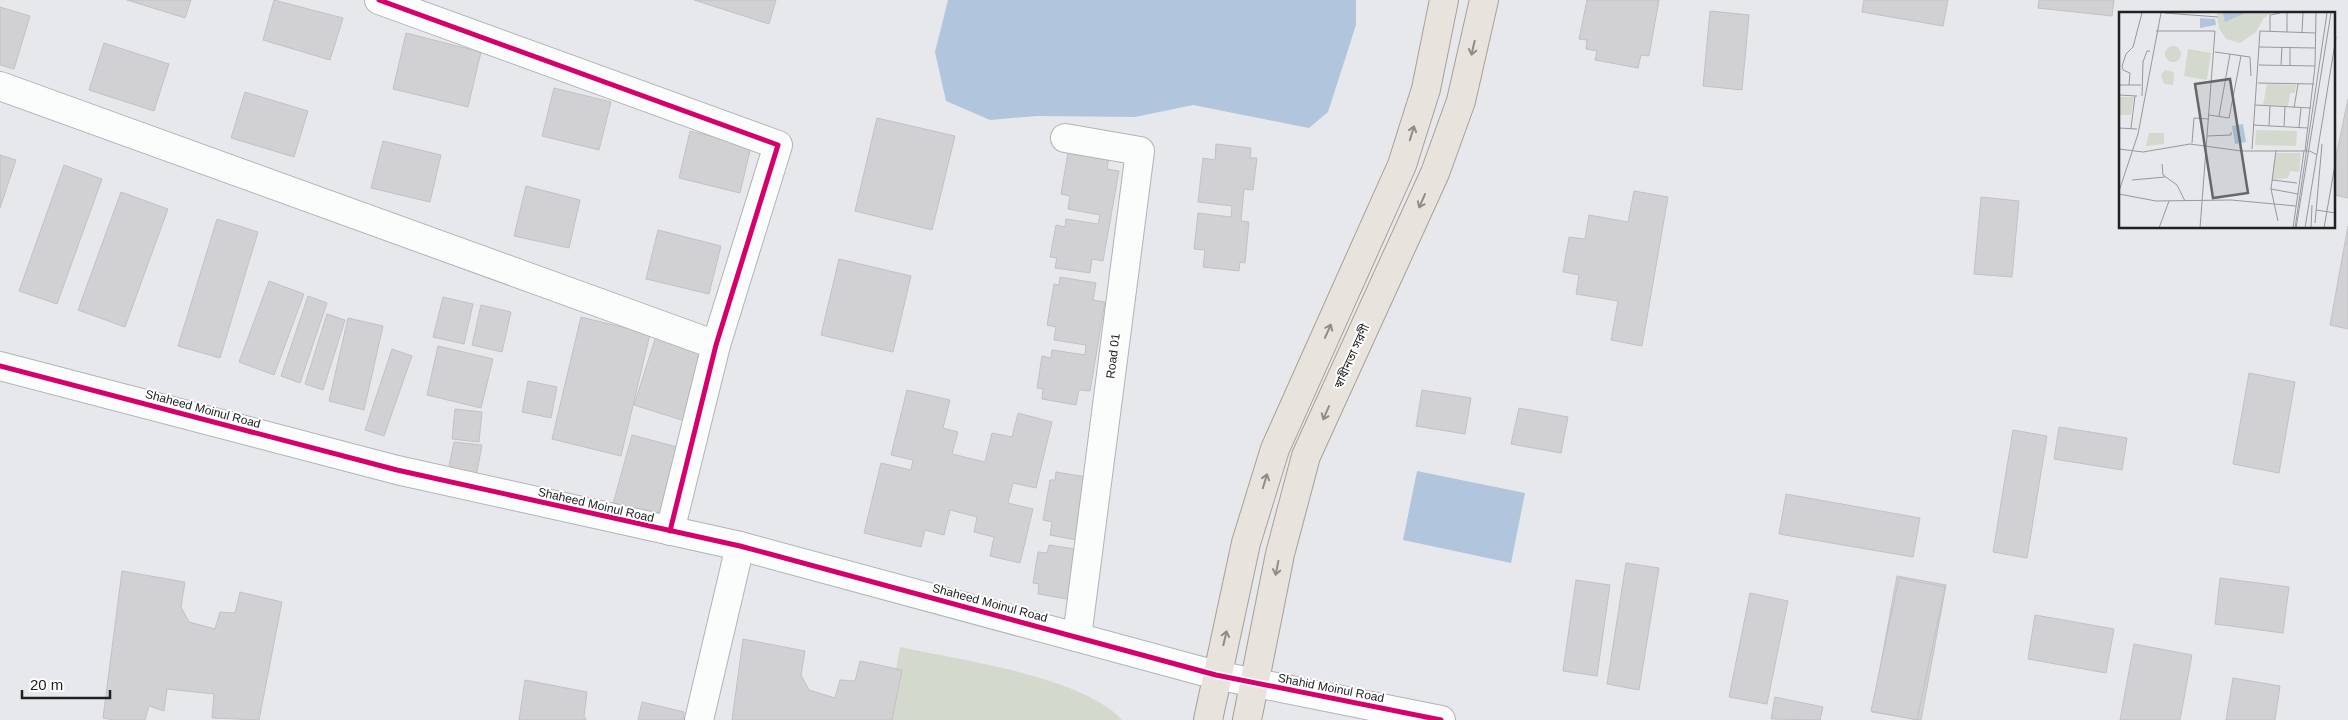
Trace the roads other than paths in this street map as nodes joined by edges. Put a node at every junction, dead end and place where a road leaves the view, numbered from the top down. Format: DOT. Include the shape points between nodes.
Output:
graph roads {
  1 [pos="379,0"];
  2 [pos="1444,0"];
  3 [pos="1484,0"];
  4 [pos="0,86"];
  5 [pos="1065,138"];
  6 [pos="716,345"];
  7 [pos="0,366"];
  8 [pos="670,532"];
  9 [pos="740,546"];
  10 [pos="1077,637"];
  11 [pos="1216,675"];
  12 [pos="1254,682"];
  13 [pos="700,720"];
  14 [pos="1208,720"];
  15 [pos="1247,720"];
  16 [pos="1441,720"];
  1 -- 6 [label="street" via="778,145"];
  11 -- 2 [label="main road, one-way" via="1246,543 1275,449 1402,165 1426,89"];
  3 -- 12 [label="main road, স্বাধীনতা সরণী, one-way" via="1461,102 1435,173 1306,456 1280,554"];
  4 -- 6 [label="street"];
  5 -- 10 [label="street, Road 01" via="1140,151"];
  6 -- 8 [label="street"];
  7 -- 8 [label="street, Shaheed Moinul Road" via="398,470"];
  8 -- 9 [label="street, Shaheed Moinul Road"];
  9 -- 10 [label="street, Shaheed Moinul Road"];
  9 -- 13 [label="street"];
  10 -- 11 [label="street, Shaheed Moinul Road"];
  11 -- 12 [label="street, Shahid Moinul Road"];
  11 -- 14 [label="main road"];
  12 -- 15 [label="main road, স্বাধীনতা সরণী"];
  12 -- 16 [label="street, Shahid Moinul Road"];
}
